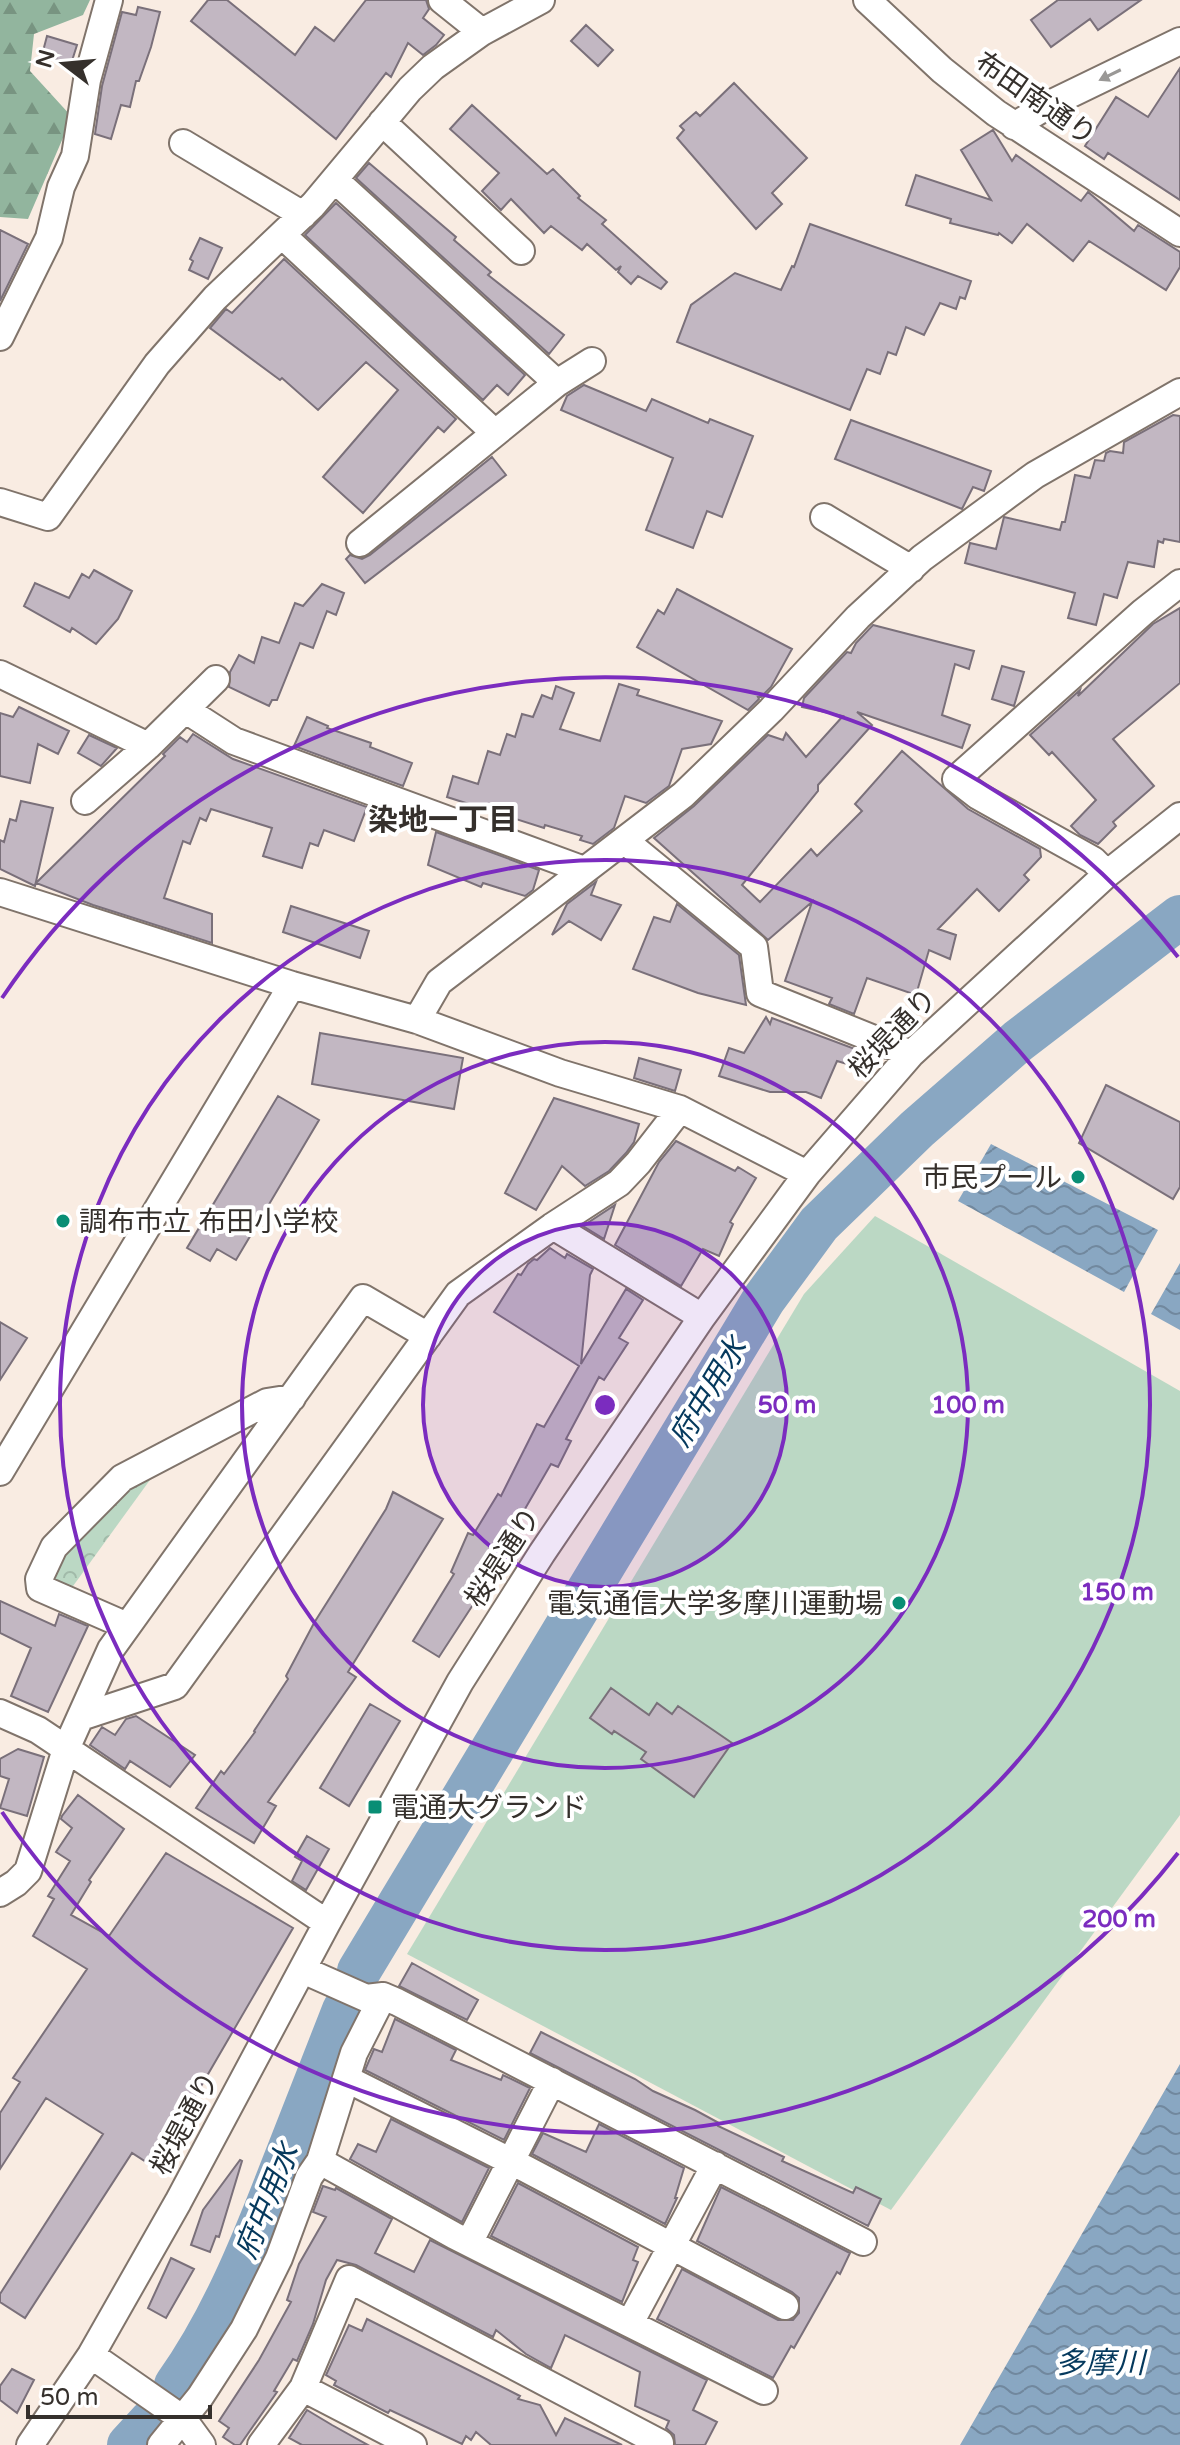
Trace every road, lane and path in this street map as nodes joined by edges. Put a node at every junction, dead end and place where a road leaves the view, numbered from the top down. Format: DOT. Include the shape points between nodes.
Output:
graph roads {
  1 [pos="109,0"];
  2 [pos="442,0"];
  3 [pos="541,0"];
  4 [pos="867,0"];
  5 [pos="482,32"];
  6 [pos="1180,41"];
  7 [pos="382,122"];
  8 [pos="1014,126"];
  9 [pos="183,143"];
  10 [pos="335,180"];
  11 [pos="303,215"];
  12 [pos="1180,233"];
  13 [pos="282,235"];
  14 [pos="521,251"];
  15 [pos="0,337"];
  16 [pos="592,361"];
  17 [pos="557,383"];
  18 [pos="1180,392"];
  19 [pos="495,433"];
  20 [pos="0,502"];
  21 [pos="824,517"];
  22 [pos="360,543"];
  23 [pos="911,569"];
  24 [pos="1180,583"];
  25 [pos="0,674"];
  26 [pos="216,679"];
  27 [pos="186,710"];
  28 [pos="148,746"];
  29 [pos="85,801"];
  30 [pos="1180,816"];
  31 [pos="625,841"];
  32 [pos="584,870"];
  33 [pos="1107,874"];
  34 [pos="0,892"];
  35 [pos="292,985"];
  36 [pos="417,1020"];
  37 [pos="911,1054"];
  38 [pos="680,1109"];
  39 [pos="807,1174"];
  40 [pos="553,1226"];
  41 [pos="702,1317"];
  42 [pos="428,1336"];
  43 [pos="292,1398"];
  44 [pos="0,1472"];
  45 [pos="127,1626"];
  46 [pos="0,1713"];
  47 [pos="81,1717"];
  48 [pos="66,1749"];
  49 [pos="0,1893"];
  50 [pos="327,1923"];
  51 [pos="303,1970"];
  52 [pos="383,1996"];
  53 [pos="347,2079"];
  54 [pos="552,2081"];
  55 [pos="320,2161"];
  56 [pos="511,2161"];
  57 [pos="715,2165"];
  58 [pos="863,2242"];
  59 [pos="469,2243"];
  60 [pos="671,2247"];
  61 [pos="785,2306"];
  62 [pos="630,2323"];
  63 [pos="91,2355"];
  64 [pos="303,2388"];
  65 [pos="764,2391"];
  66 [pos="183,2419"];
  67 [pos="30,2445"];
  68 [pos="161,2445"];
  69 [pos="202,2445"];
  70 [pos="261,2445"];
  71 [pos="413,2445"];
  72 [pos="659,2445"];
  1 -- 15 [label="street" via="87,80 75,156 49,238"];
  2 -- 5 [label="street"];
  3 -- 5 [label="street"];
  4 -- 8 [label="street, 布田南通り" via="942,70"];
  5 -- 7 [label="street" via="433,67"];
  6 -- 8 [label="street, one-way"];
  7 -- 10 [label="street"];
  7 -- 14 [label="street"];
  8 -- 12 [label="street, 布田南通り"];
  9 -- 11 [label="street"];
  10 -- 11 [label="street"];
  10 -- 17 [label="street"];
  11 -- 13 [label="street"];
  13 -- 19 [label="street"];
  13 -- 20 [label="street" via="215,298 157,364 48,517"];
  16 -- 17 [label="street"];
  17 -- 19 [label="street"];
  18 -- 23 [label="street" via="1035,475"];
  19 -- 22 [label="street"];
  21 -- 23 [label="street"];
  23 -- 31 [label="street" via="683,795"];
  24 -- 33 [label="street" via="956,779 1093,860"];
  25 -- 28 [label="street"];
  26 -- 27 [label="street"];
  27 -- 28 [label="street"];
  27 -- 32 [label="street" via="234,741"];
  28 -- 29 [label="street"];
  30 -- 33 [label="street, 桜堤通り"];
  31 -- 32 [label="street"];
  31 -- 37 [label="street" via="754,947 760,993"];
  32 -- 36 [label="street" via="439,982"];
  33 -- 37 [label="street, 桜堤通り"];
  34 -- 35 [label="street"];
  35 -- 36 [label="street"];
  35 -- 44 [label="street"];
  36 -- 38 [label="street" via="560,1073"];
  37 -- 39 [label="street, 桜堤通り"];
  38 -- 39 [label="street"];
  38 -- 40 [label="street" via="619,1183"];
  39 -- 41 [label="street, 桜堤通り"];
  40 -- 41 [label="street"];
  40 -- 42 [label="street" via="458,1294"];
  41 -- 50 [label="street, 桜堤通り" via="460,1682"];
  42 -- 43 [label="street" via="363,1298"];
  42 -- 47 [label="street" via="175,1686"];
  43 -- 45 [label="street"];
  43 -- 45 [label="street" via="267,1402 122,1478 54,1547 40,1588"];
  45 -- 47 [label="street"];
  46 -- 48 [label="street"];
  47 -- 48 [label="street"];
  48 -- 49 [label="street" via="28,1871"];
  48 -- 50 [label="street"];
  50 -- 51 [label="street, 桜堤通り"];
  51 -- 52 [label="street" via="366,1998"];
  51 -- 63 [label="street, 桜堤通り"];
  52 -- 53 [label="street"];
  52 -- 54 [label="street"];
  53 -- 55 [label="street"];
  53 -- 56 [label="street"];
  54 -- 56 [label="street"];
  54 -- 57 [label="street"];
  55 -- 59 [label="street"];
  55 -- 66 [label="street" via="244,2329"];
  56 -- 59 [label="street"];
  56 -- 60 [label="street"];
  57 -- 58 [label="street"];
  57 -- 60 [label="street"];
  59 -- 62 [label="street"];
  60 -- 61 [label="street"];
  60 -- 62 [label="street"];
  62 -- 65 [label="street"];
  63 -- 66 [label="street"];
  63 -- 67 [label="street, 桜堤通り"];
  64 -- 70 [label="street"];
  64 -- 71 [label="street"];
  64 -- 72 [label="street" via="349,2279"];
  66 -- 68 [label="street"];
  66 -- 69 [label="street"];
}
